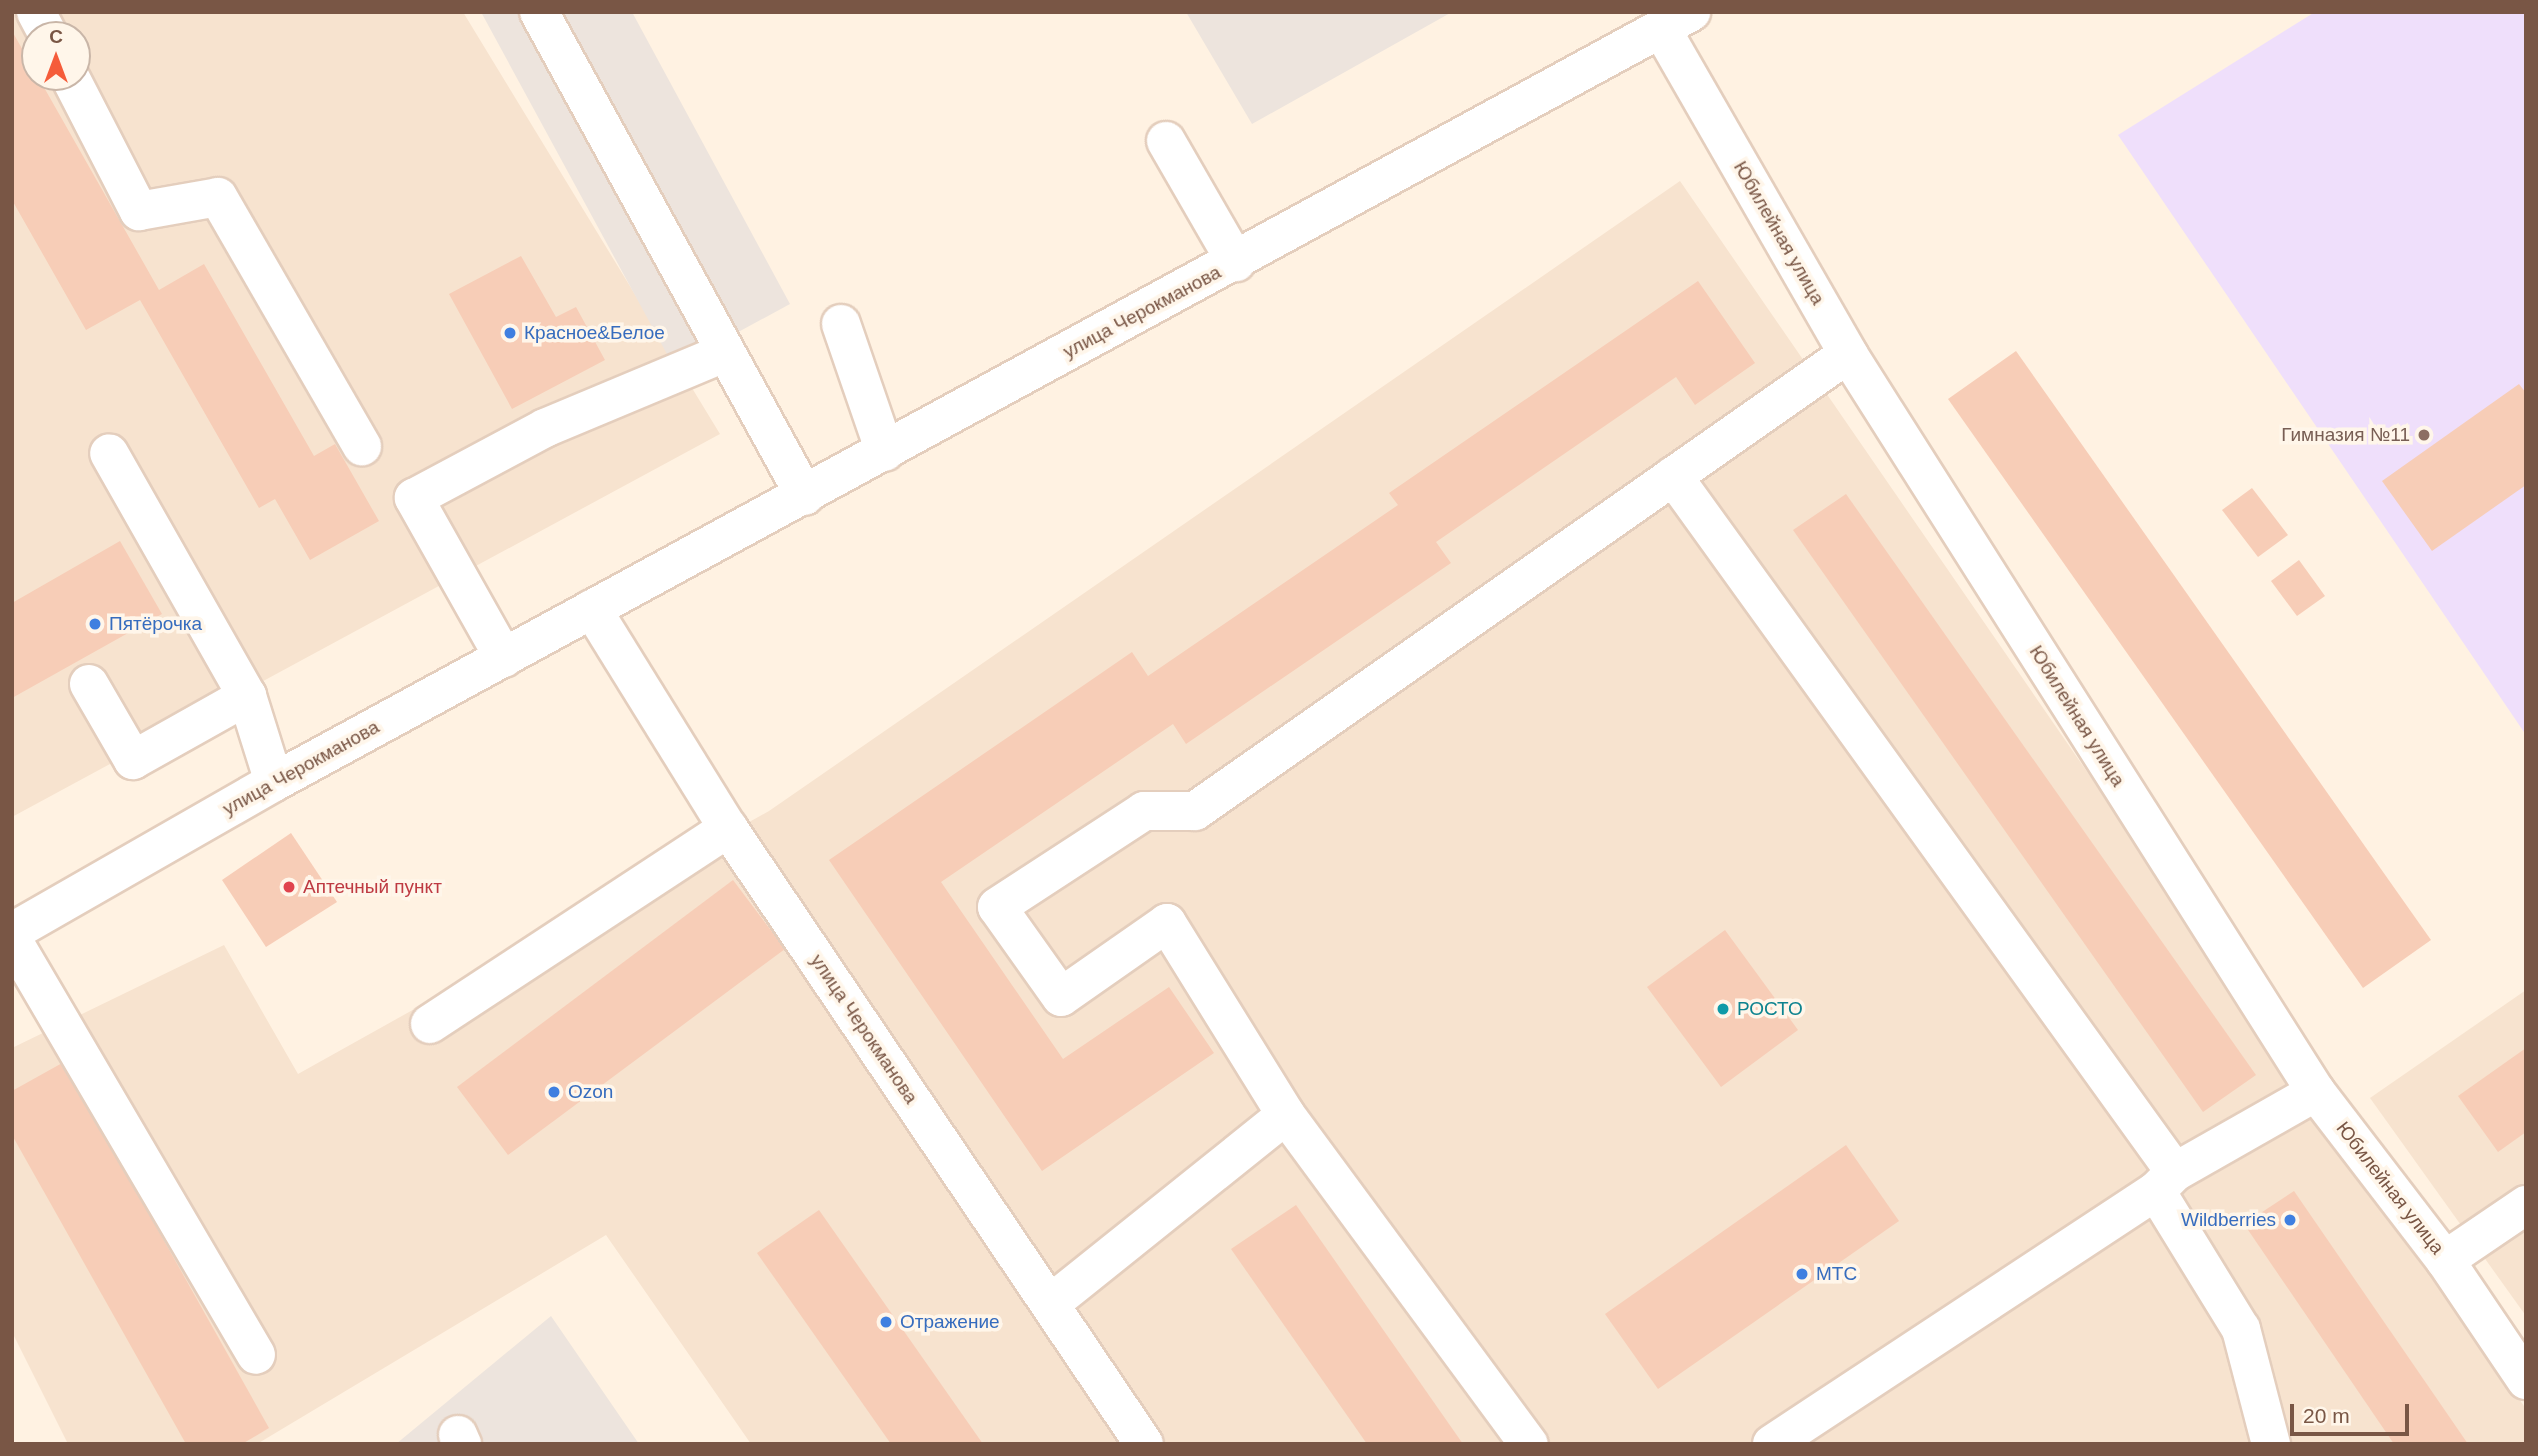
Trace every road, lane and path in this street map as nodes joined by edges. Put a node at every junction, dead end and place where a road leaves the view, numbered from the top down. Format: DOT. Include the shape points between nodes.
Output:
graph roads {
  1 [pos="539,12"];
  2 [pos="1676,21"];
  3 [pos="77,91"];
  4 [pos="1166,141"];
  5 [pos="1236,262"];
  6 [pos="841,324"];
  7 [pos="724,353"];
  8 [pos="1848,354"];
  9 [pos="362,446"];
  10 [pos="885,452"];
  11 [pos="109,453"];
  12 [pos="1674,476"];
  13 [pos="804,496"];
  14 [pos="592,608"];
  15 [pos="504,658"];
  16 [pos="89,684"];
  17 [pos="247,696"];
  18 [pos="274,782"];
  19 [pos="728,828"];
  20 [pos="12,932"];
  21 [pos="12,939"];
  22 [pos="430,1024"];
  23 [pos="2316,1092"];
  24 [pos="1286,1115"];
  25 [pos="2166,1181"];
  26 [pos="2526,1205"];
  27 [pos="2445,1260"];
  28 [pos="1051,1304"];
  29 [pos="256,1355"];
  30 [pos="2526,1380"];
  31 [pos="1144,1444"];
  32 [pos="1529,1444"];
  33 [pos="1772,1444"];
  34 [pos="2271,1444"];
  1 -- 7 [label="street"];
  2 -- 5 [label="street, улица Черокманова"];
  2 -- 8 [label="street, Юбилейная улица"];
  3 -- 9 [label="street" via="139,211 218,197"];
  4 -- 5 [label="street"];
  5 -- 10 [label="street, улица Черокманова"];
  6 -- 10 [label="street"];
  7 -- 13 [label="street"];
  7 -- 15 [label="street" via="545,428 414,498"];
  8 -- 12 [label="street"];
  8 -- 23 [label="street, Юбилейная улица"];
  10 -- 13 [label="street, улица Черокманова"];
  11 -- 17 [label="street"];
  12 -- 24 [label="street" via="1195,811 1144,811 997,907 1061,997 1167,923"];
  12 -- 25 [label="street"];
  13 -- 14 [label="street, улица Черокманова"];
  14 -- 15 [label="street, улица Черокманова"];
  14 -- 19 [label="street, улица Черокманова"];
  15 -- 18 [label="street, улица Черокманова"];
  16 -- 17 [label="street" via="133,760"];
  17 -- 18 [label="street"];
  18 -- 20 [label="street, улица Черокманова"];
  19 -- 22 [label="street"];
  19 -- 28 [label="street, улица Черокманова"];
  21 -- 29 [label="street"];
  23 -- 25 [label="street"];
  23 -- 27 [label="street, Юбилейная улица"];
  24 -- 28 [label="street"];
  24 -- 32 [label="street"];
  25 -- 33 [label="street"];
  25 -- 34 [label="street" via="2241,1329"];
  26 -- 27 [label="street"];
  27 -- 30 [label="street, Юбилейная улица"];
  28 -- 31 [label="street, улица Черокманова"];
}
